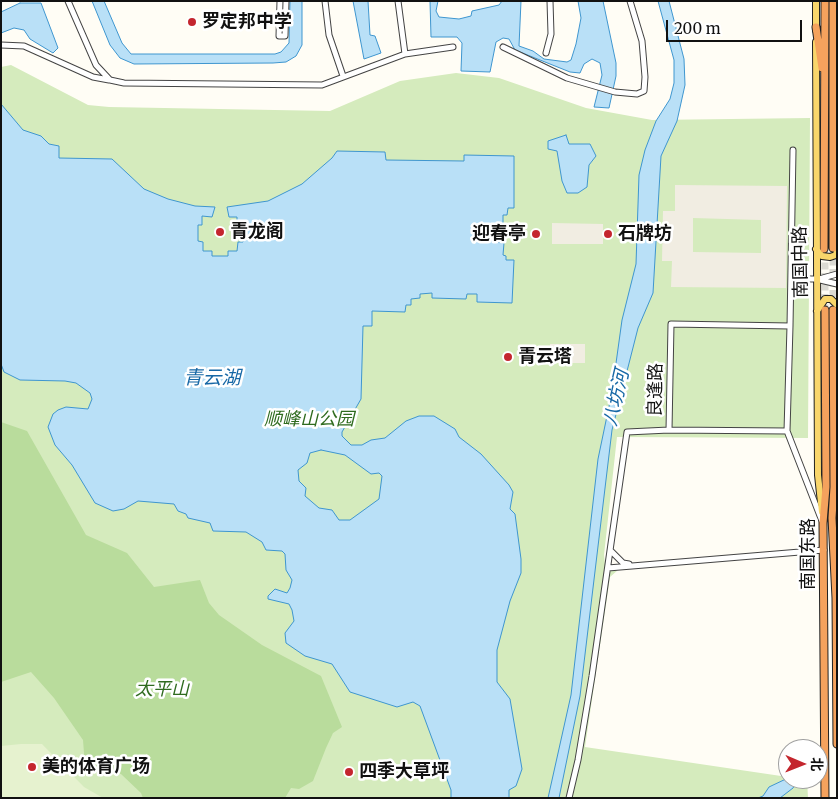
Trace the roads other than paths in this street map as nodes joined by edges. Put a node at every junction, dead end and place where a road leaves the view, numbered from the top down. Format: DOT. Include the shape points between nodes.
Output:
graph roads {
  1 [pos="68,1"];
  2 [pos="280,1"];
  3 [pos="286,1"];
  4 [pos="325,1"];
  5 [pos="398,1"];
  6 [pos="550,1"];
  7 [pos="630,1"];
  8 [pos="816,1"];
  9 [pos="825,1"];
  10 [pos="833,1"];
  11 [pos="816,27"];
  12 [pos="1,45"];
  13 [pos="453,46"];
  14 [pos="503,47"];
  15 [pos="546,53"];
  16 [pos="405,54"];
  17 [pos="343,76"];
  18 [pos="110,80"];
  19 [pos="825,94"];
  20 [pos="793,150"];
  21 [pos="816,249"];
  22 [pos="824,249"];
  23 [pos="835,249"];
  24 [pos="837,274"];
  25 [pos="791,279"];
  26 [pos="816,279"];
  27 [pos="837,284"];
  28 [pos="835,308"];
  29 [pos="825,310"];
  30 [pos="817,311"];
  31 [pos="790,326"];
  32 [pos="669,430"];
  33 [pos="787,431"];
  34 [pos="837,493"];
  35 [pos="832,518"];
  36 [pos="823,523"];
  37 [pos="610,550"];
  38 [pos="824,550"];
  39 [pos="636,565"];
  40 [pos="608,568"];
  41 [pos="836,598"];
  42 [pos="836,645"];
  43 [pos="837,744"];
  44 [pos="569,798"];
  45 [pos="825,798"];
  1 -- 18 [label="street" via="96,65"];
  2 -- 3 [label="street" via="279,36 286,36"];
  4 -- 17 [label="street" via="329,35"];
  5 -- 16 [label="street"];
  6 -- 15 [label="street" via="550,34"];
  7 -- 14 [label="street" via="642,41 644,91 628,95 596,88 567,78"];
  8 -- 11 [label="main road, 南国中路"];
  9 -- 19 [label="highway, 南国中路"];
  10 -- 23 [label="highway, 南国中路"];
  11 -- 19 [label="highway"];
  11 -- 21 [label="main road, 南国中路"];
  12 -- 18 [label="street" via="24,46 93,77"];
  13 -- 16 [label="street"];
  16 -- 17 [label="street"];
  17 -- 18 [label="street" via="322,85 124,83"];
  19 -- 22 [label="highway, 南国中路"];
  20 -- 25 [label="street"];
  21 -- 23 [label="main road" via="822,256 830,257 836,255"];
  21 -- 26 [label="main road, 南国中路"];
  24 -- 26 [label="street"];
  25 -- 26 [label="street"];
  25 -- 31 [label="street"];
  26 -- 27 [label="street"];
  26 -- 30 [label="main road, 南国中路"];
  28 -- 30 [label="main road" via="831,299 825,299"];
  28 -- 35 [label="highway, 南国东路"];
  29 -- 36 [label="highway, 南国东路" via="826,487"];
  30 -- 36 [label="main road, 南国中路" via="818,475"];
  31 -- 32 [label="street, 良逢路" via="671,324"];
  31 -- 33 [label="street"];
  32 -- 33 [label="street"];
  32 -- 37 [label="street, 良逢路" via="628,432"];
  33 -- 36 [label="street"];
  34 -- 35 [label="main road"];
  35 -- 41 [label="highway, 南国东路"];
  36 -- 38 [label="highway, 南国东路"];
  37 -- 39 [label="street" via="623,563"];
  37 -- 40 [label="street, 良逢路"];
  38 -- 39 [label="street"];
  38 -- 45 [label="highway, 南国东路"];
  39 -- 40 [label="street"];
  40 -- 44 [label="street, 良逢路" via="580,750"];
  41 -- 42 [label="highway, 南国东路"];
  42 -- 43 [label="highway, 南国东路"];
}
